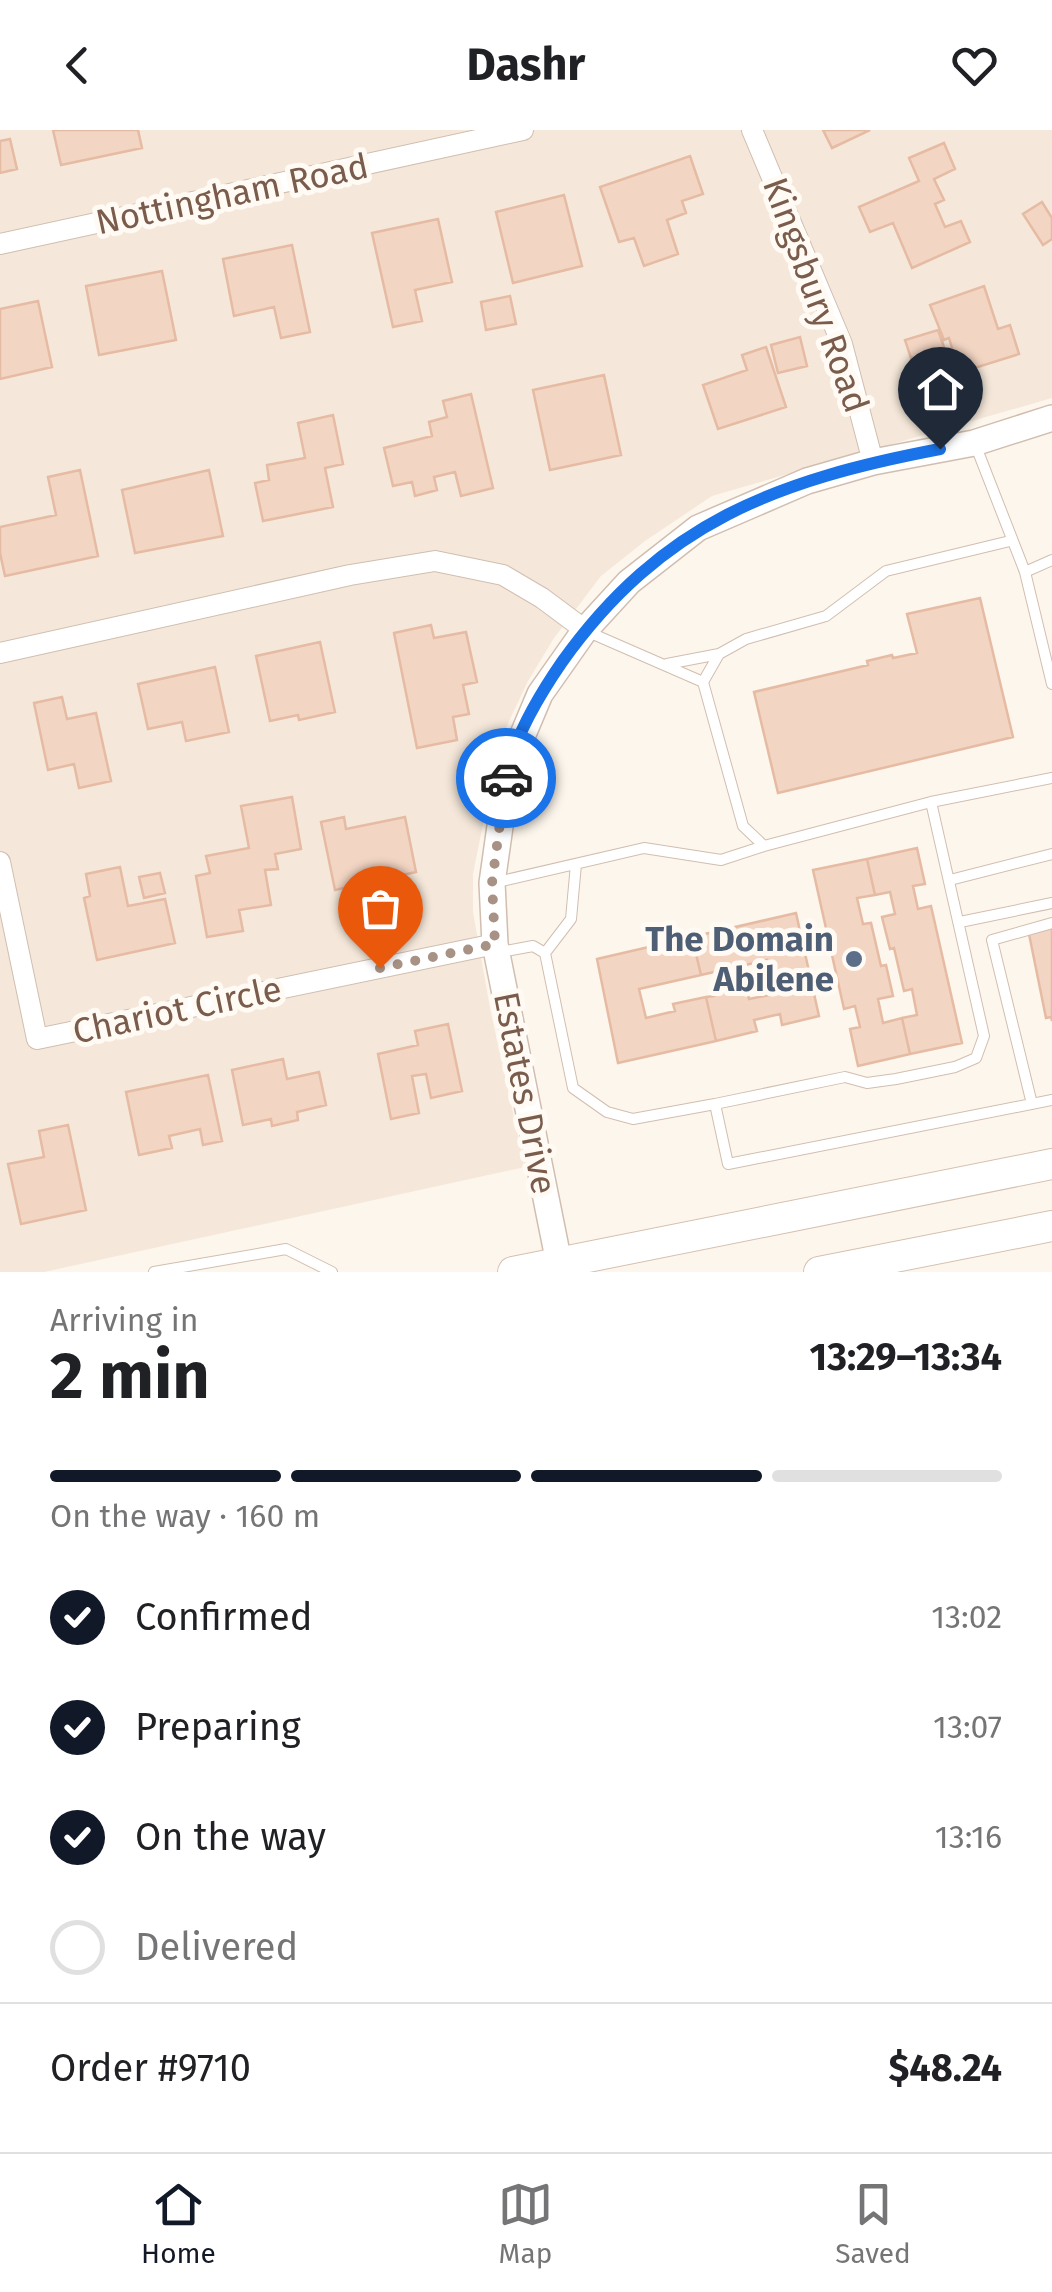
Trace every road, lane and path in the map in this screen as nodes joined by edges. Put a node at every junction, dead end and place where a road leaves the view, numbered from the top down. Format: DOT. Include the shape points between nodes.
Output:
graph roads {
  1 [pos="523,130"];
  2 [pos="752,130"];
  3 [pos="0,244"];
  4 [pos="1052,418"];
  5 [pos="974,443"];
  6 [pos="873,462"];
  7 [pos="1010,540"];
  8 [pos="1052,560"];
  9 [pos="1025,572"];
  10 [pos="585,630"];
  11 [pos="0,653"];
  12 [pos="720,654"];
  13 [pos="663,665"];
  14 [pos="702,682"];
  15 [pos="1052,684"];
  16 [pos="1052,778"];
  17 [pos="931,802"];
  18 [pos="764,846"];
  19 [pos="1052,854"];
  20 [pos="0,862"];
  21 [pos="576,864"];
  22 [pos="950,880"];
  23 [pos="492,883"];
  24 [pos="1052,903"];
  25 [pos="960,922"];
  26 [pos="1052,923"];
  27 [pos="496,948"];
  28 [pos="545,953"];
  29 [pos="1052,1100"];
  30 [pos="714,1104"];
  31 [pos="1032,1104"];
  32 [pos="1052,1164"];
  33 [pos="1052,1226"];
  34 [pos="560,1268"];
  35 [pos="154,1272"];
  36 [pos="332,1272"];
  37 [pos="513,1272"];
  38 [pos="819,1272"];
  1 -- 3 [label="street, Nottingham Road"];
  2 -- 6 [label="street, Kingsbury Road" via="842,344"];
  4 -- 5 [label="street, Estates Drive"];
  5 -- 6 [label="street, Estates Drive"];
  5 -- 7 [label="lane"];
  6 -- 10 [label="street, Estates Drive" via="807,481 698,528 629,582"];
  7 -- 9 [label="lane"];
  7 -- 12 [label="lane" via="886,572 826,616 746,638"];
  8 -- 9 [label="lane"];
  9 -- 15 [label="lane"];
  10 -- 11 [label="street" via="504,575 435,560"];
  10 -- 13 [label="lane"];
  10 -- 23 [label="street, Estates Drive" via="540,694 508,770"];
  12 -- 13 [label="lane"];
  12 -- 14 [label="lane"];
  13 -- 14 [label="lane"];
  14 -- 18 [label="lane" via="743,826"];
  16 -- 17 [label="lane"];
  17 -- 18 [label="lane"];
  17 -- 22 [label="lane"];
  18 -- 21 [label="lane" via="720,860 644,848"];
  19 -- 22 [label="lane"];
  20 -- 27 [label="street, Chariot Circle" via="37,1040"];
  21 -- 23 [label="lane"];
  21 -- 28 [label="lane" via="571,920"];
  22 -- 25 [label="lane"];
  23 -- 27 [label="street, Estates Drive"];
  24 -- 25 [label="lane"];
  25 -- 30 [label="lane" via="984,1036 976,1058 896,1079 867,1084 845,1077"];
  26 -- 31 [label="lane" via="992,940"];
  27 -- 28 [label="lane" via="533,946"];
  27 -- 34 [label="street, Estates Drive"];
  28 -- 30 [label="lane" via="573,1088 632,1119"];
  29 -- 31 [label="lane"];
  30 -- 31 [label="lane" via="728,1164"];
  32 -- 34 [label="main road"];
  33 -- 38 [label="main road"];
  34 -- 37 [label="main road"];
  35 -- 36 [label="lane" via="286,1249"];
}
